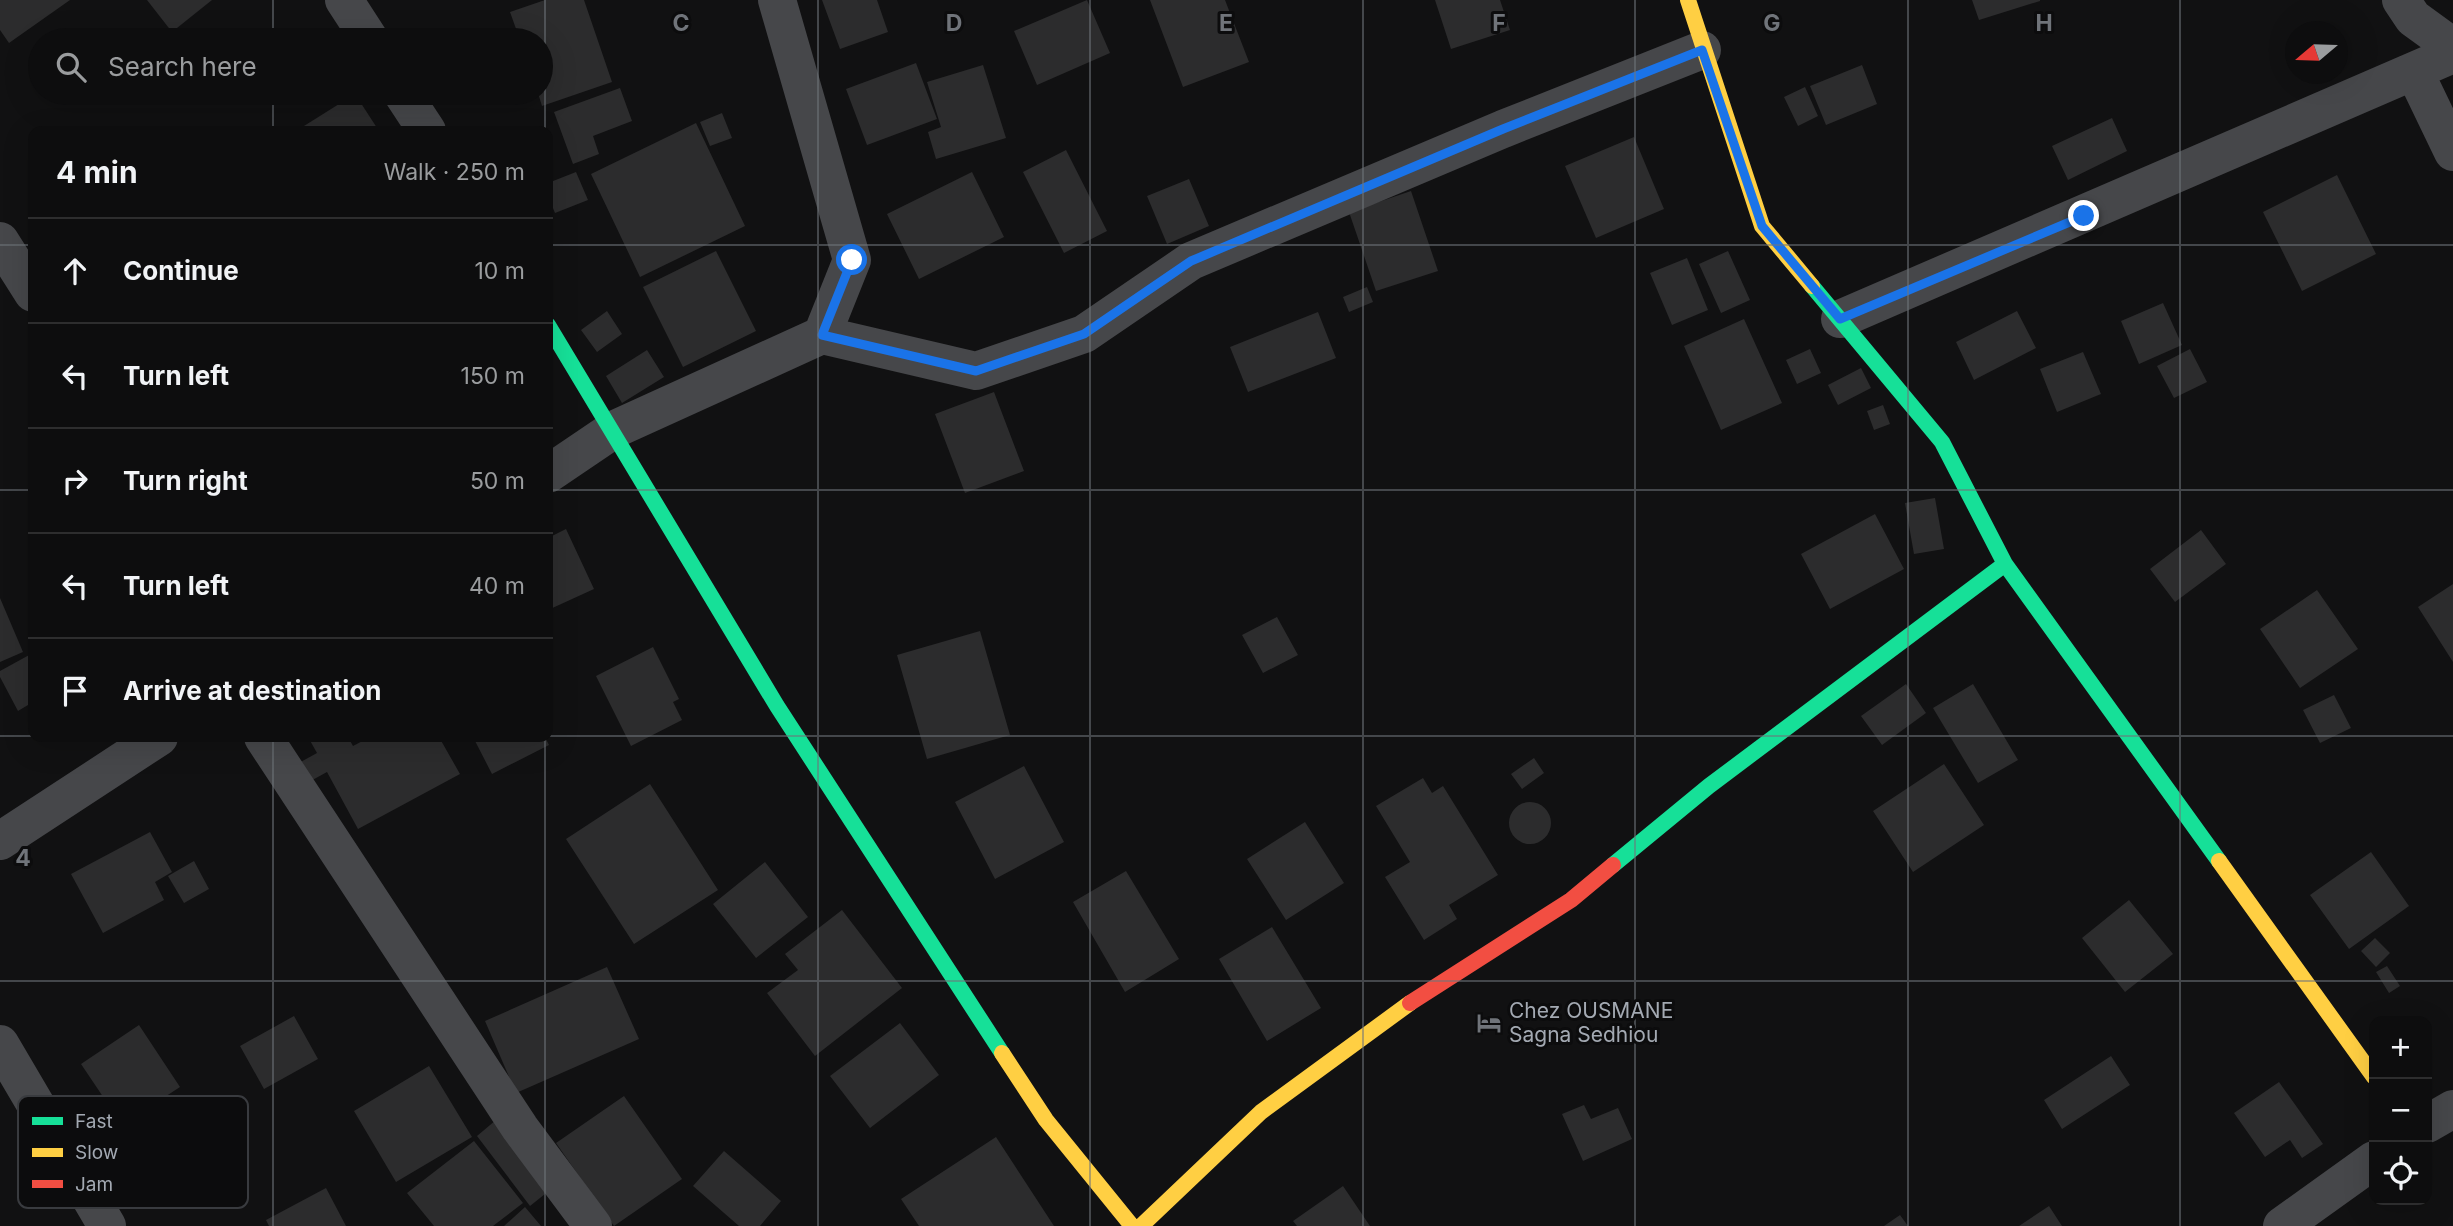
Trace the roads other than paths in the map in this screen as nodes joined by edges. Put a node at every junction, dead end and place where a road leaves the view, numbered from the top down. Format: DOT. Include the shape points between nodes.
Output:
graph roads {
  1 [pos="344,0"];
  2 [pos="777,0"];
  3 [pos="1688,0"];
  4 [pos="2401,0"];
  5 [pos="362,28"];
  6 [pos="2453,47"];
  7 [pos="1702,50"];
  8 [pos="2453,54"];
  9 [pos="2414,71"];
  10 [pos="410,105"];
  11 [pos="423,126"];
  12 [pos="2453,152"];
  13 [pos="0,241"];
  14 [pos="28,285"];
  15 [pos="1840,319"];
  16 [pos="553,333"];
  17 [pos="822,335"];
  18 [pos="613,429"];
  19 [pos="553,471"];
  20 [pos="2005,564"];
  21 [pos="151,742"];
  22 [pos="266,742"];
  23 [pos="0,841"];
  24 [pos="0,1044"];
  25 [pos="2369,1070"];
  26 [pos="31,1096"];
  27 [pos="2453,1109"];
  28 [pos="2432,1121"];
  29 [pos="2369,1164"];
  30 [pos="96,1208"];
  31 [pos="107,1226"];
  32 [pos="593,1226"];
  33 [pos="1132,1226"];
  34 [pos="1141,1226"];
  35 [pos="2283,1226"];
  1 -- 5 [label="street"];
  2 -- 17 [label="street" via="852,260"];
  3 -- 7 [label="street"];
  4 -- 6 [label="street" via="2413,18"];
  7 -- 15 [label="street" via="1762,226"];
  7 -- 17 [label="street" via="1191,261 1084,334 976,371"];
  8 -- 9 [label="street"];
  9 -- 12 [label="street"];
  9 -- 15 [label="street"];
  10 -- 11 [label="street"];
  13 -- 14 [label="street"];
  15 -- 20 [label="street" via="1942,442"];
  16 -- 18 [label="street"];
  17 -- 18 [label="street"];
  18 -- 19 [label="street"];
  18 -- 33 [label="street" via="776,706 1046,1120"];
  20 -- 25 [label="street"];
  20 -- 34 [label="street" via="1709,786 1571,900 1427,990 1261,1112"];
  21 -- 23 [label="street"];
  22 -- 32 [label="street" via="520,1129"];
  24 -- 26 [label="street"];
  27 -- 28 [label="street"];
  29 -- 35 [label="street"];
  30 -- 31 [label="street"];
}
